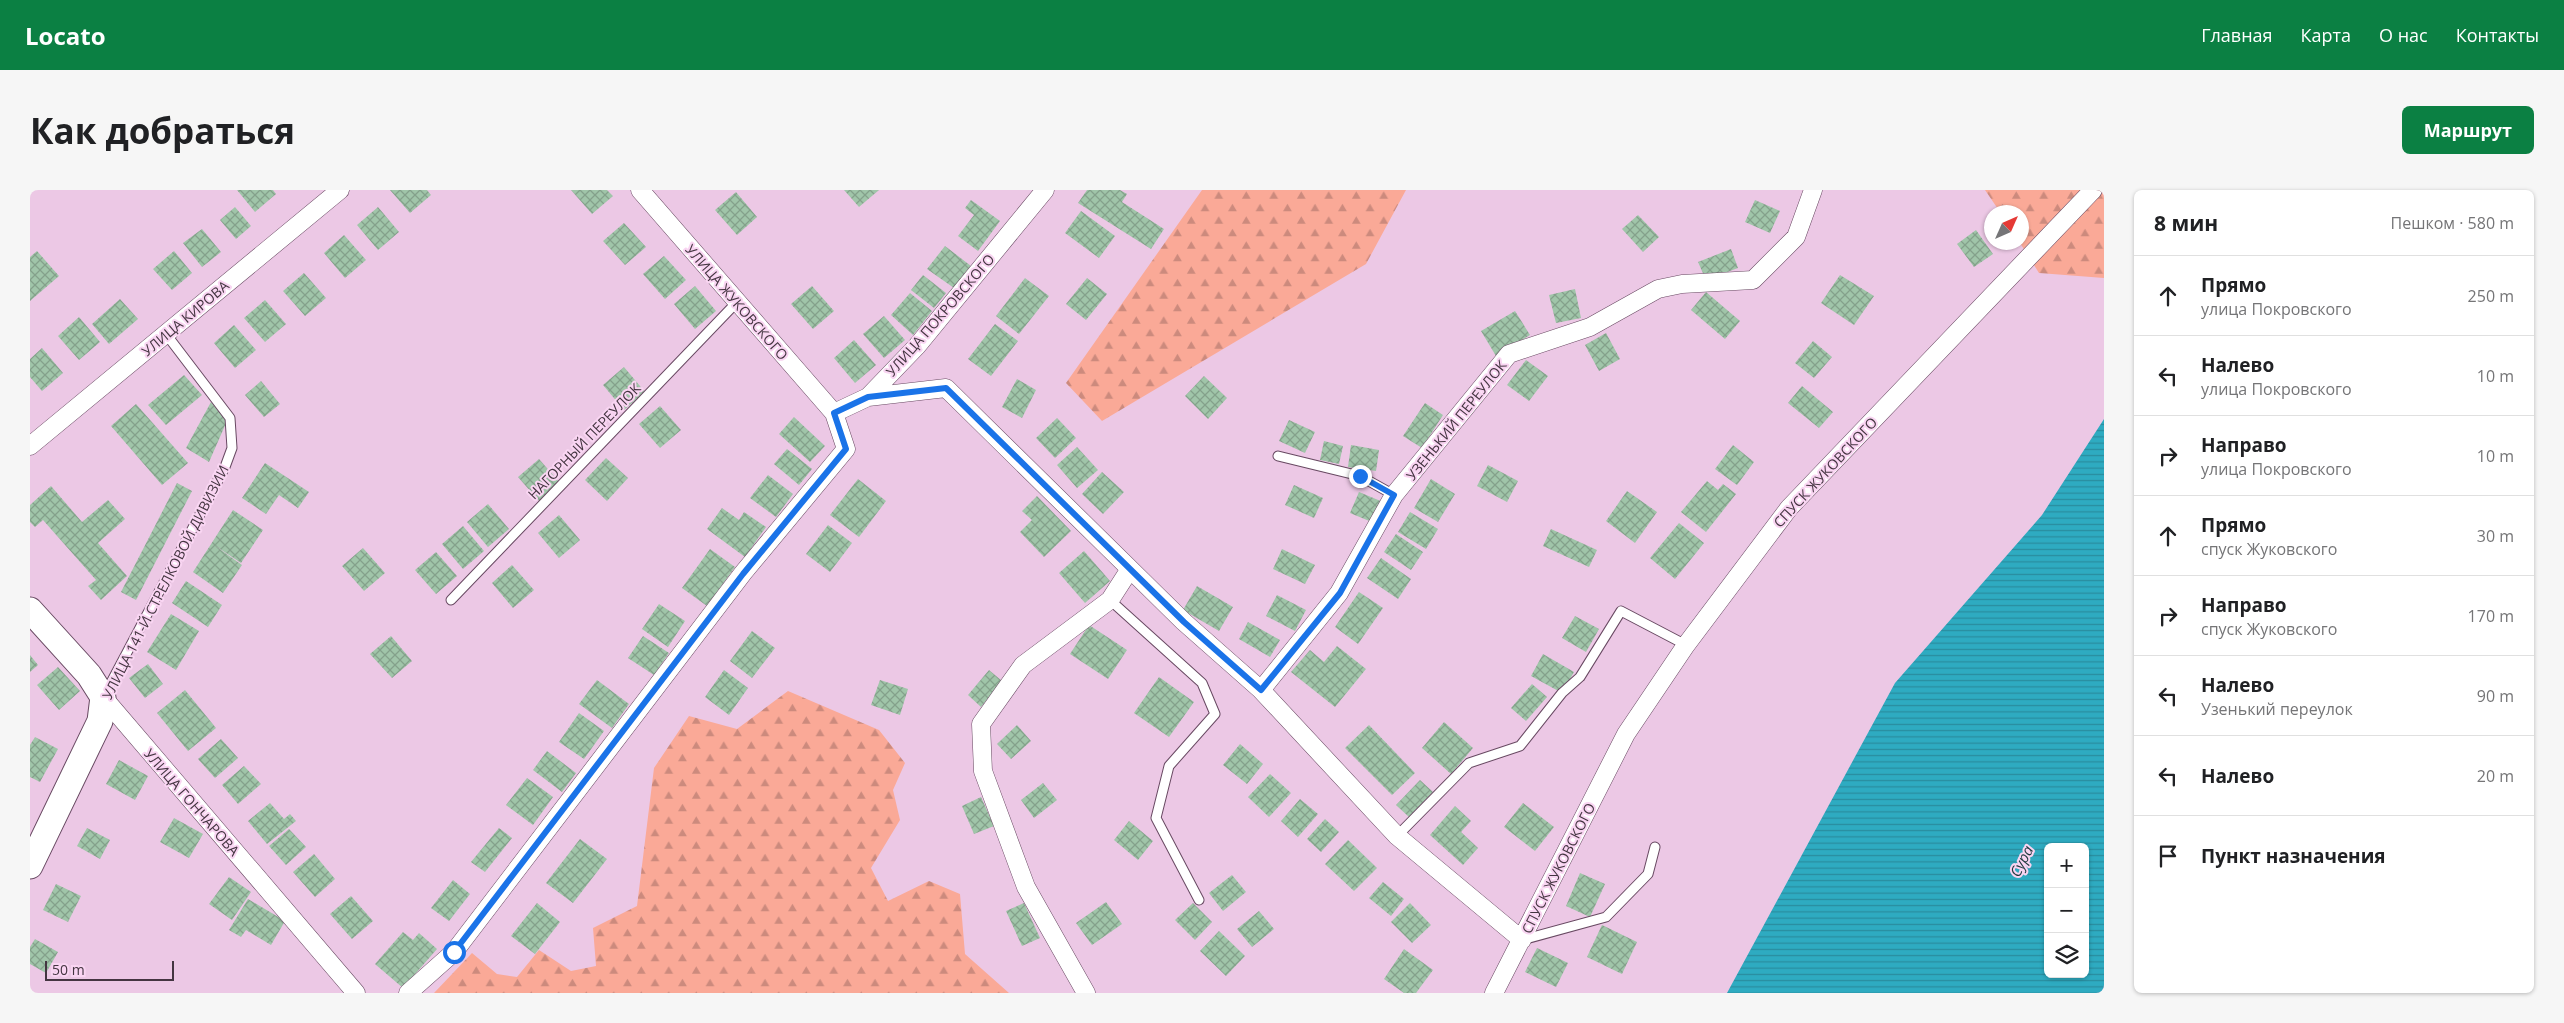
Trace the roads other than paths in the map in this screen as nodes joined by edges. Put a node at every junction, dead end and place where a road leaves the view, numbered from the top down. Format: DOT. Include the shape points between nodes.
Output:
graph roads {
  1 [pos="340,190"];
  2 [pos="640,190"];
  3 [pos="1046,190"];
  4 [pos="1813,190"];
  5 [pos="2093,190"];
  6 [pos="737,302"];
  7 [pos="166,334"];
  8 [pos="868,397"];
  9 [pos="834,413"];
  10 [pos="30,446"];
  11 [pos="1278,456"];
  12 [pos="1394,495"];
  13 [pos="1130,570"];
  14 [pos="451,600"];
  15 [pos="1110,600"];
  16 [pos="30,610"];
  17 [pos="1686,645"];
  18 [pos="1261,690"];
  19 [pos="103,698"];
  20 [pos="1397,836"];
  21 [pos="1655,847"];
  22 [pos="30,866"];
  23 [pos="1199,900"];
  24 [pos="1522,940"];
  25 [pos="356,993"];
  26 [pos="408,993"];
  27 [pos="1086,993"];
  28 [pos="1494,993"];
  1 -- 7 [label="street, УЛИЦА КИРОВА"];
  2 -- 6 [label="street, УЛИЦА ЖУКОВСКОГО"];
  3 -- 8 [label="street, УЛИЦА ПОКРОВСКОГО" via="917,346"];
  4 -- 12 [label="street, УЗЕНЬКИЙ ПЕРЕУЛОК" via="1796,238 1753,280 1682,284 1658,289 1590,328 1509,354"];
  5 -- 17 [label="street, СПУСК ЖУКОВСКОГО" via="1788,508"];
  6 -- 9 [label="street, УЛИЦА ЖУКОВСКОГО"];
  6 -- 14 [label="lane, НАГОРНЫЙ ПЕРЕУЛОК"];
  7 -- 10 [label="street, УЛИЦА КИРОВА"];
  7 -- 19 [label="lane, УЛИЦА 141-Й СТРЕЛКОВОЙ ДИВИЗИИ" via="230,418 232,448"];
  8 -- 9 [label="street, УЛИЦА ПОКРОВСКОГО"];
  8 -- 13 [label="street, СПУСК ЖУКОВСКОГО" via="946,388"];
  9 -- 26 [label="street" via="846,449 743,574 454,952"];
  11 -- 12 [label="lane" via="1360,476"];
  12 -- 18 [label="street, УЗЕНЬКИЙ ПЕРЕУЛОК" via="1340,593"];
  13 -- 15 [label="street"];
  13 -- 18 [label="street, СПУСК ЖУКОВСКОГО"];
  15 -- 23 [label="lane" via="1202,683 1215,714 1169,766 1156,818"];
  15 -- 27 [label="street" via="1023,665 981,724 983,771 1026,887"];
  16 -- 19 [label="main road, УЛИЦА ГОНЧАРОВА" via="89,675"];
  17 -- 20 [label="lane" via="1621,612 1580,677 1562,693 1520,746 1469,763"];
  17 -- 24 [label="street, СПУСК ЖУКОВСКОГО" via="1626,734"];
  18 -- 20 [label="street, СПУСК ЖУКОВСКОГО"];
  19 -- 22 [label="main road, УЛИЦА 141-Й СТРЕЛКОВОЙ ДИВИЗИИ" via="100,721"];
  19 -- 25 [label="street, УЛИЦА ГОНЧАРОВА"];
  20 -- 24 [label="street, СПУСК ЖУКОВСКОГО"];
  21 -- 24 [label="lane" via="1648,874 1606,917"];
  24 -- 28 [label="street"];
}
